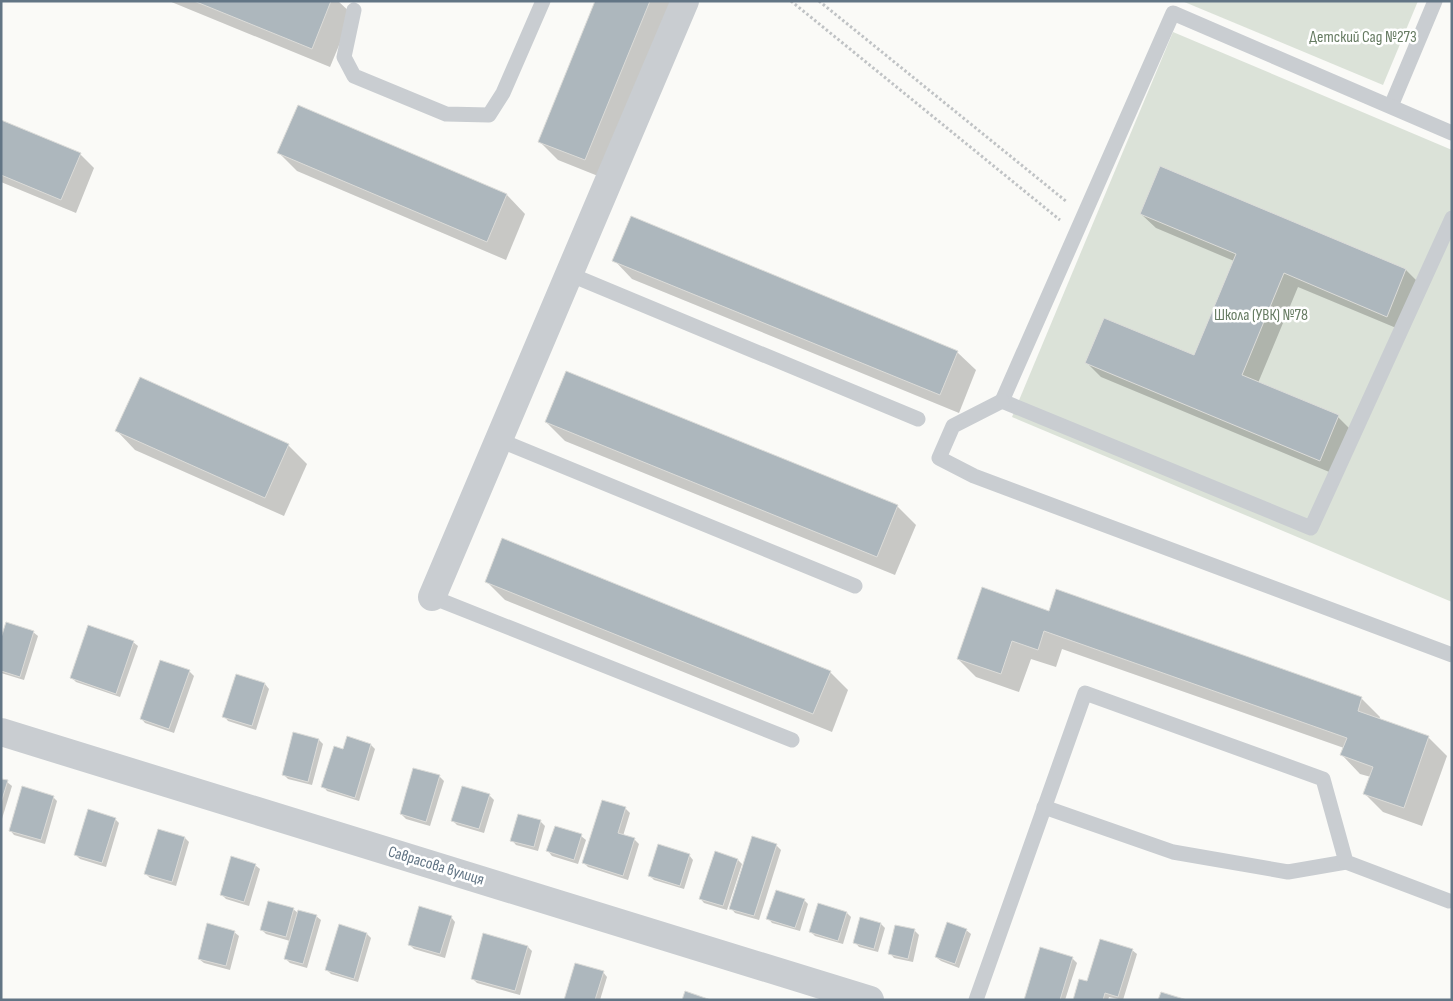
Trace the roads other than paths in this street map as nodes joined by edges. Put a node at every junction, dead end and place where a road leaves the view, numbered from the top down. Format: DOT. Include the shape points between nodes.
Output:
graph roads {
  1 [pos="543,1"];
  2 [pos="685,1"];
  3 [pos="1434,1"];
  4 [pos="354,10"];
  5 [pos="1391,106"];
  6 [pos="1452,133"];
  7 [pos="1452,218"];
  8 [pos="569,274"];
  9 [pos="1002,401"];
  10 [pos="918,418"];
  11 [pos="499,440"];
  12 [pos="855,586"];
  13 [pos="432,598"];
  14 [pos="1452,654"];
  15 [pos="1,732"];
  16 [pos="792,740"];
  17 [pos="1044,807"];
  18 [pos="1346,862"];
  19 [pos="1451,899"];
  20 [pos="870,1000"];
  21 [pos="976,1000"];
  1 -- 4 [label="lane" via="503,93 489,116 446,114 354,76 344,57"];
  2 -- 8 [label="street"];
  3 -- 5 [label="lane"];
  5 -- 6 [label="lane"];
  5 -- 9 [label="lane" via="1173,13"];
  7 -- 9 [label="lane" via="1311,528"];
  8 -- 10 [label="lane"];
  8 -- 11 [label="street"];
  9 -- 14 [label="lane" via="953,426 939,458 974,476"];
  11 -- 12 [label="lane"];
  11 -- 13 [label="street"];
  13 -- 16 [label="lane"];
  15 -- 20 [label="street, Саврасова вулиця"];
  17 -- 18 [label="lane" via="1173,852 1288,872"];
  17 -- 18 [label="lane" via="1085,693 1324,779"];
  17 -- 21 [label="lane"];
  18 -- 19 [label="lane"];
}
